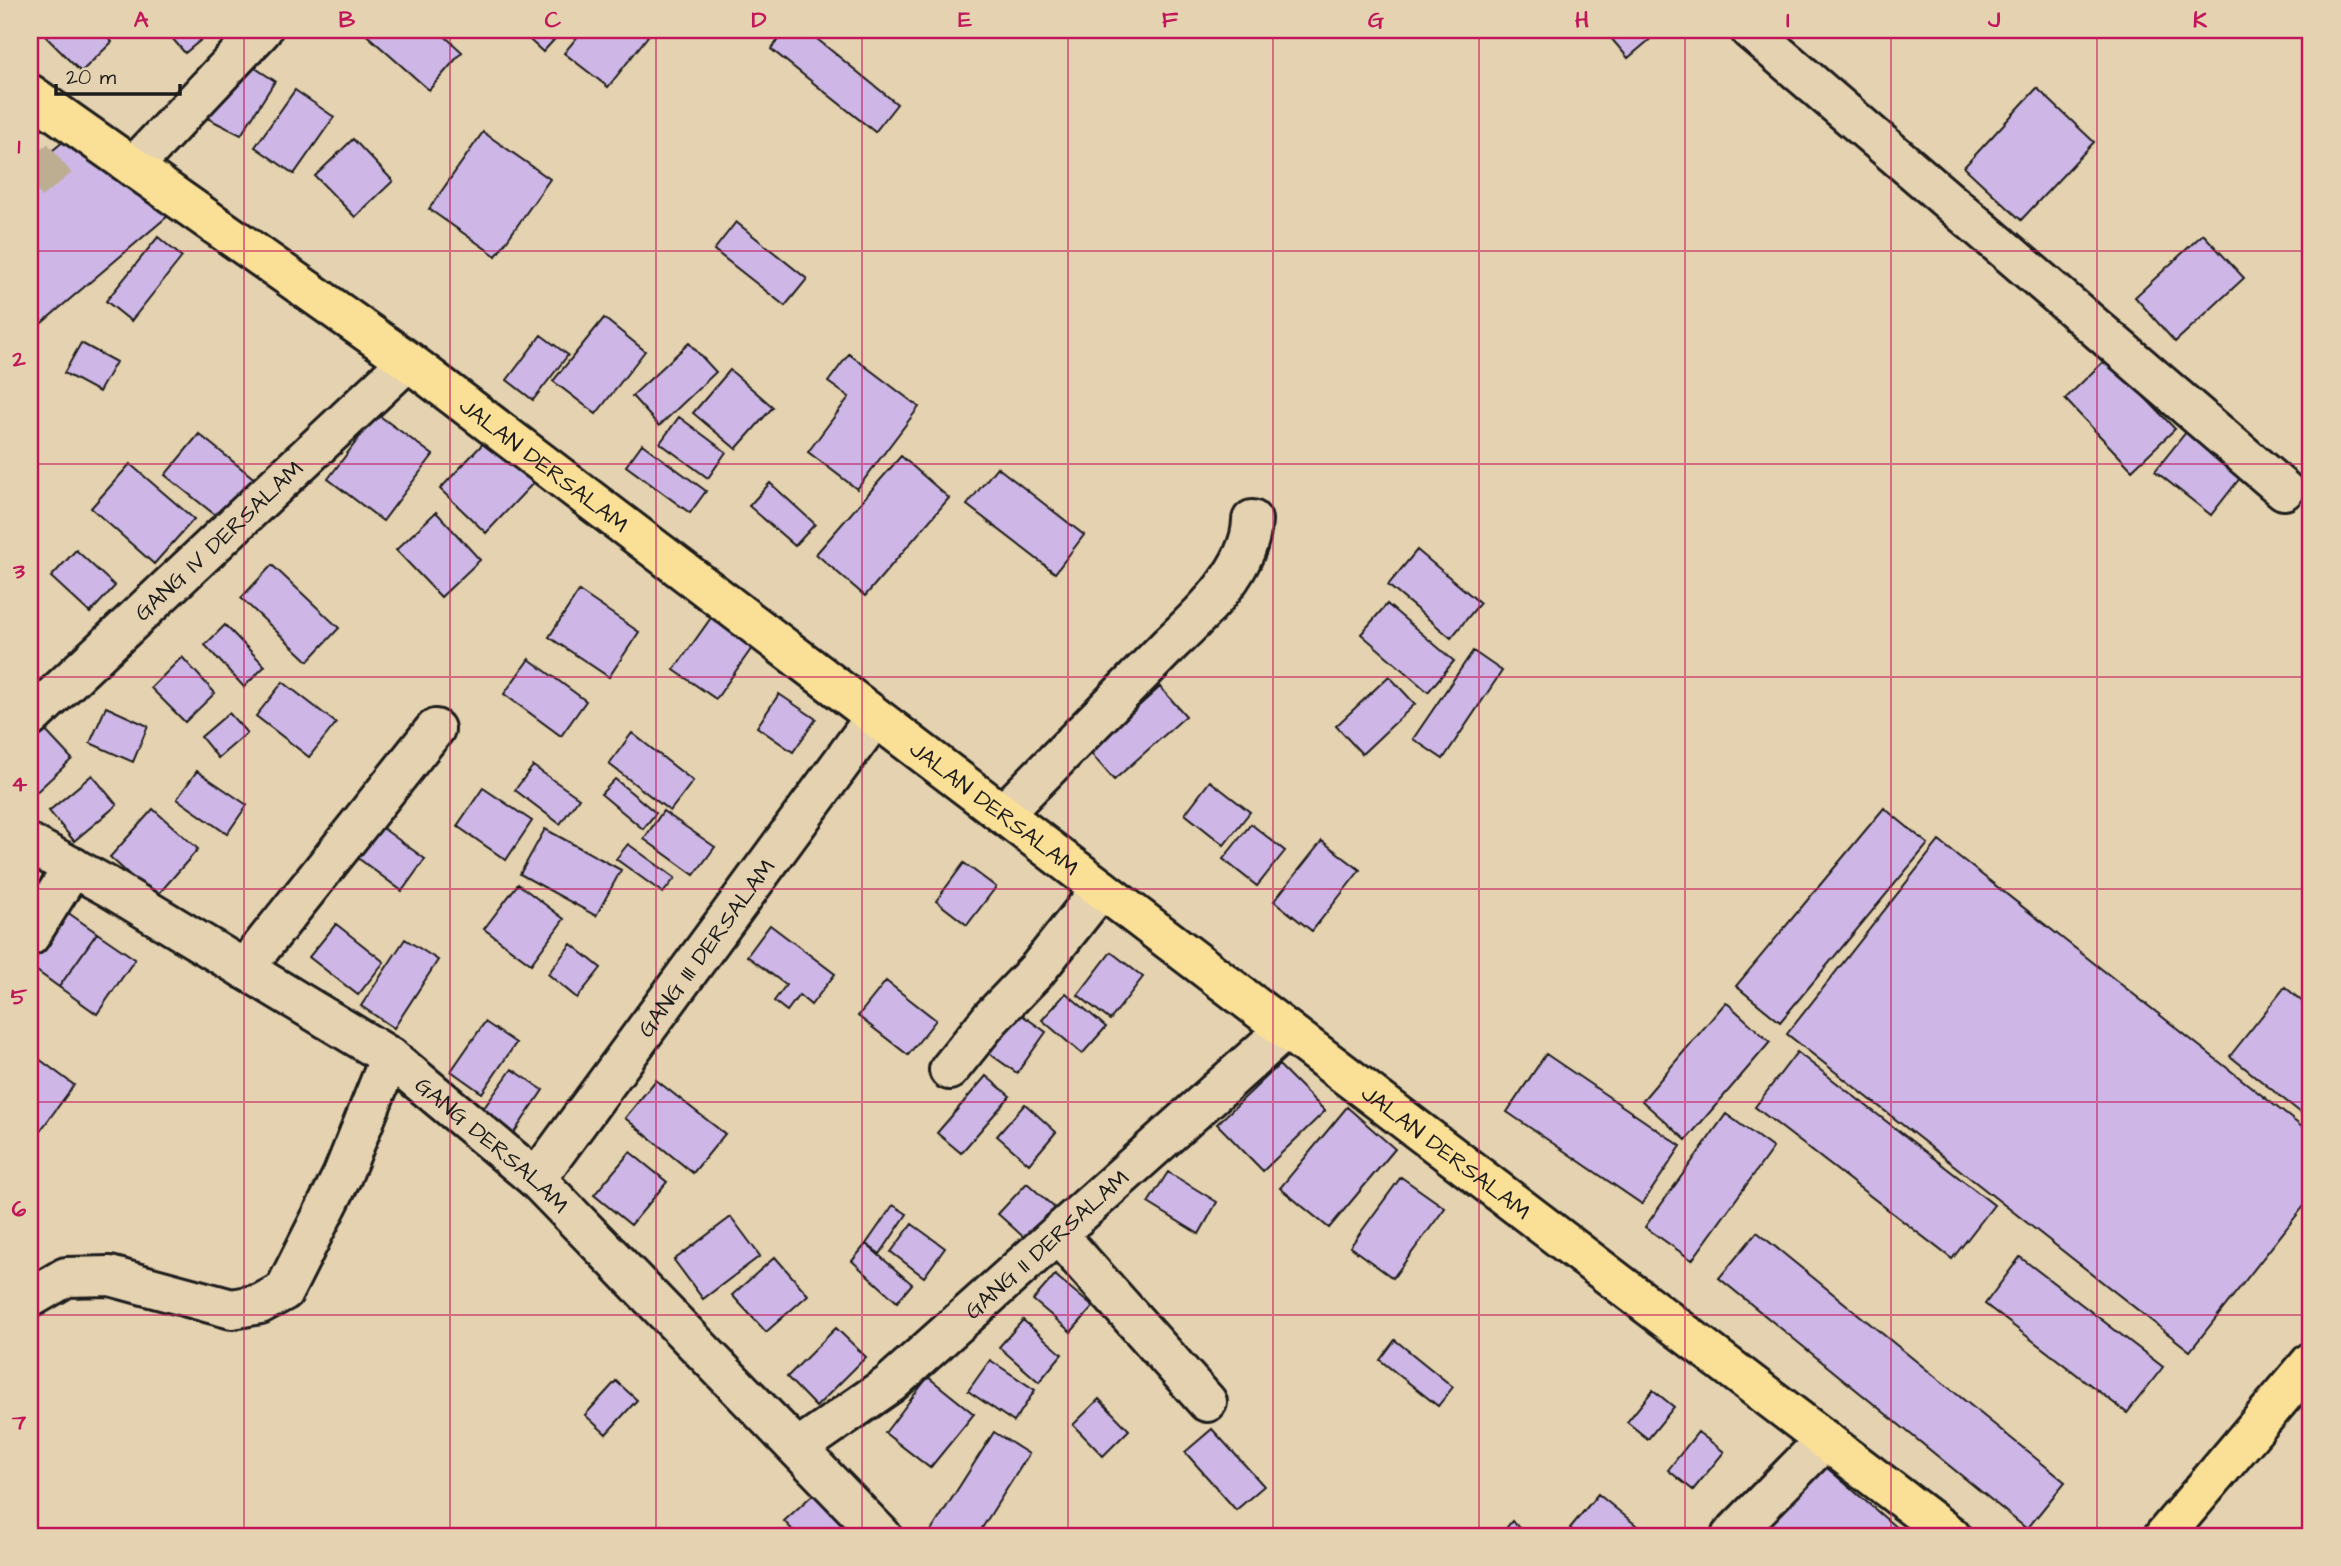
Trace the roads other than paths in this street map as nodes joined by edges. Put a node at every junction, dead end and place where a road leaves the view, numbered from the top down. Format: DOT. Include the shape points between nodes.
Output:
graph roads {
  1 [pos="262,30"];
  2 [pos="1750,30"];
  3 [pos="30,94"];
  4 [pos="134,167"];
  5 [pos="408,361"];
  6 [pos="2284,490"];
  7 [pos="1252,520"];
  8 [pos="875,717"];
  9 [pos="30,718"];
  10 [pos="435,729"];
  11 [pos="1003,814"];
  12 [pos="30,844"];
  13 [pos="73,867"];
  14 [pos="1101,889"];
  15 [pos="30,936"];
  16 [pos="244,969"];
  17 [pos="1285,1030"];
  18 [pos="390,1057"];
  19 [pos="949,1070"];
  20 [pos="536,1179"];
  21 [pos="1058,1235"];
  22 [pos="30,1298"];
  23 [pos="2311,1362"];
  24 [pos="1207,1402"];
  25 [pos="1825,1440"];
  26 [pos="798,1448"];
  27 [pos="882,1536"];
  28 [pos="1731,1536"];
  29 [pos="1951,1536"];
  30 [pos="2164,1536"];
  1 -- 4 [label="street"];
  2 -- 6 [label="street"];
  3 -- 4 [label="main road, JALAN DERSALAM" via="82,142"];
  4 -- 5 [label="main road, JALAN DERSALAM"];
  5 -- 8 [label="main road, JALAN DERSALAM"];
  5 -- 9 [label="street, GANG IV DERSALAM"];
  7 -- 11 [label="street" via="1242,560 1204,611"];
  8 -- 11 [label="main road, JALAN DERSALAM"];
  8 -- 20 [label="street, GANG III DERSALAM"];
  10 -- 16 [label="street"];
  11 -- 14 [label="main road, JALAN DERSALAM"];
  12 -- 13 [label="street, GANG DERSALAM"];
  13 -- 15 [label="street"];
  13 -- 16 [label="street, GANG DERSALAM"];
  14 -- 17 [label="main road, JALAN DERSALAM"];
  14 -- 19 [label="street"];
  16 -- 18 [label="street, GANG DERSALAM"];
  17 -- 21 [label="street, GANG II DERSALAM"];
  17 -- 25 [label="main road, JALAN DERSALAM"];
  18 -- 20 [label="street, GANG DERSALAM"];
  18 -- 22 [label="street" via="342,1176 284,1291 260,1304 232,1309 110,1276 66,1277"];
  20 -- 26 [label="street, GANG DERSALAM"];
  21 -- 24 [label="street"];
  21 -- 26 [label="street, GANG II DERSALAM" via="890,1384"];
  23 -- 30 [label="main road"];
  25 -- 28 [label="street"];
  25 -- 29 [label="main road, JALAN DERSALAM"];
  26 -- 27 [label="street, GANG DERSALAM"];
}
